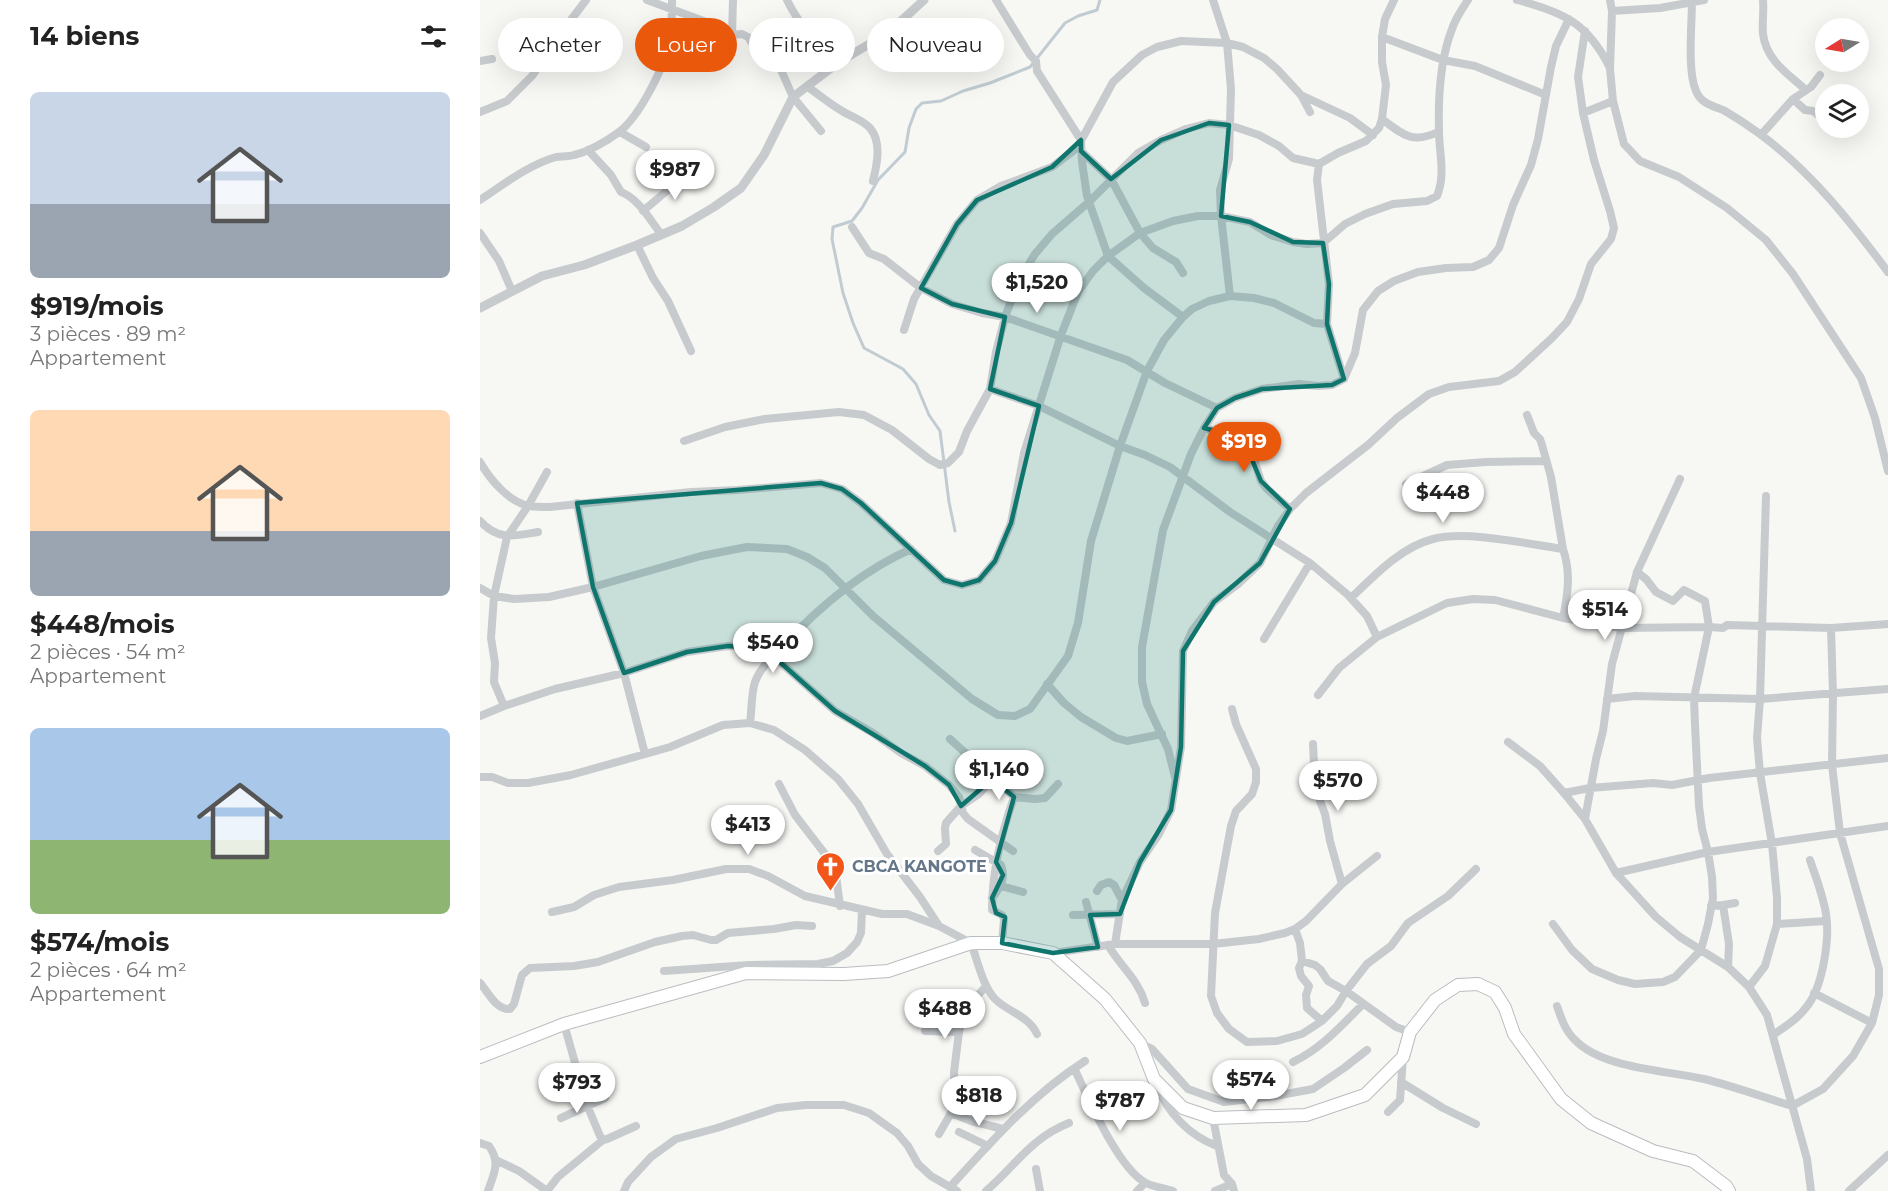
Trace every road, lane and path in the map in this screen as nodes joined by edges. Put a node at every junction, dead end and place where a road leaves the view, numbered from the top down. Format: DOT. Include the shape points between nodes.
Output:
graph roads {
  1 [pos="586,0"];
  2 [pos="647,0"];
  3 [pos="672,0"];
  4 [pos="733,0"];
  5 [pos="786,0"];
  6 [pos="924,0"];
  7 [pos="996,0"];
  8 [pos="1213,0"];
  9 [pos="1394,0"];
  10 [pos="1468,0"];
  11 [pos="1517,0"];
  12 [pos="1610,0"];
  13 [pos="1704,0"];
  14 [pos="1763,0"];
  15 [pos="1692,2"];
  16 [pos="672,9"];
  17 [pos="1612,11"];
  18 [pos="696,18"];
  19 [pos="732,18"];
  20 [pos="796,18"];
  21 [pos="1569,19"];
  22 [pos="1585,30"];
  23 [pos="737,34"];
  24 [pos="1382,37"];
  25 [pos="1227,44"];
  26 [pos="855,53"];
  27 [pos="492,59"];
  28 [pos="1443,60"];
  29 [pos="480,61"];
  30 [pos="1610,69"];
  31 [pos="827,72"];
  32 [pos="1820,75"];
  33 [pos="808,87"];
  34 [pos="1806,90"];
  35 [pos="1302,95"];
  36 [pos="1546,95"];
  37 [pos="793,97"];
  38 [pos="1793,99"];
  39 [pos="1613,101"];
  40 [pos="480,112"];
  41 [pos="1310,112"];
  42 [pos="1583,113"];
  43 [pos="1815,113"];
  44 [pos="1382,119"];
  45 [pos="1229,126"];
  46 [pos="821,131"];
  47 [pos="620,132"];
  48 [pos="1438,132"];
  49 [pos="1373,135"];
  50 [pos="1761,135"];
  51 [pos="1081,141"];
  52 [pos="646,147"];
  53 [pos="588,150"];
  54 [pos="1081,151"];
  55 [pos="1319,164"];
  56 [pos="681,173"];
  57 [pos="1111,179"];
  58 [pos="873,182"];
  59 [pos="480,200"];
  60 [pos="1090,201"];
  61 [pos="643,211"];
  62 [pos="1221,216"];
  63 [pos="852,228"];
  64 [pos="480,233"];
  65 [pos="1140,233"];
  66 [pos="661,234"];
  67 [pos="1323,243"];
  68 [pos="637,245"];
  69 [pos="1108,256"];
  70 [pos="1888,272"];
  71 [pos="1183,273"];
  72 [pos="921,288"];
  73 [pos="512,291"];
  74 [pos="1230,296"];
  75 [pos="480,308"];
  76 [pos="1005,317"];
  77 [pos="1183,317"];
  78 [pos="1327,324"];
  79 [pos="904,330"];
  80 [pos="1061,335"];
  81 [pos="691,351"];
  82 [pos="1147,371"];
  83 [pos="1344,379"];
  84 [pos="990,389"];
  85 [pos="1039,406"];
  86 [pos="1217,408"];
  87 [pos="1527,415"];
  88 [pos="1204,428"];
  89 [pos="1263,436"];
  90 [pos="1243,438"];
  91 [pos="684,441"];
  92 [pos="1120,446"];
  93 [pos="1546,461"];
  94 [pos="480,462"];
  95 [pos="1888,471"];
  96 [pos="547,472"];
  97 [pos="1183,478"];
  98 [pos="1680,479"];
  99 [pos="1406,484"];
  100 [pos="1766,496"];
  101 [pos="577,503"];
  102 [pos="528,506"];
  103 [pos="1290,509"];
  104 [pos="480,521"];
  105 [pos="538,532"];
  106 [pos="507,537"];
  107 [pos="1273,538"];
  108 [pos="911,549"];
  109 [pos="1563,549"];
  110 [pos="1310,563"];
  111 [pos="1637,572"];
  112 [pos="593,587"];
  113 [pos="480,588"];
  114 [pos="845,588"];
  115 [pos="494,596"];
  116 [pos="1351,598"];
  117 [pos="1563,618"];
  118 [pos="1888,624"];
  119 [pos="1708,627"];
  120 [pos="1761,627"];
  121 [pos="1831,627"];
  122 [pos="1622,628"];
  123 [pos="1377,637"];
  124 [pos="1264,639"];
  125 [pos="773,656"];
  126 [pos="624,673"];
  127 [pos="1047,684"];
  128 [pos="1888,689"];
  129 [pos="1833,694"];
  130 [pos="1318,695"];
  131 [pos="1695,698"];
  132 [pos="1607,699"];
  133 [pos="1760,699"];
  134 [pos="504,706"];
  135 [pos="1232,709"];
  136 [pos="480,716"];
  137 [pos="750,723"];
  138 [pos="1162,734"];
  139 [pos="950,738"];
  140 [pos="1508,742"];
  141 [pos="1313,744"];
  142 [pos="645,754"];
  143 [pos="1888,758"];
  144 [pos="1832,765"];
  145 [pos="1013,766"];
  146 [pos="1760,773"];
  147 [pos="480,777"];
  148 [pos="992,779"];
  149 [pos="1697,780"];
  150 [pos="1176,782"];
  151 [pos="779,784"];
  152 [pos="1058,784"];
  153 [pos="1590,788"];
  154 [pos="1564,793"];
  155 [pos="1014,797"];
  156 [pos="962,806"];
  157 [pos="1585,819"];
  158 [pos="1888,826"];
  159 [pos="1840,833"];
  160 [pos="1000,842"];
  161 [pos="1772,844"];
  162 [pos="975,850"];
  163 [pos="938,851"];
  164 [pos="1013,851"];
  165 [pos="1708,852"];
  166 [pos="1377,856"];
  167 [pos="1810,860"];
  168 [pos="996,862"];
  169 [pos="1476,869"];
  170 [pos="1616,873"];
  171 [pos="1342,884"];
  172 [pos="1001,886"];
  173 [pos="1097,891"];
  174 [pos="1023,892"];
  175 [pos="992,898"];
  176 [pos="1122,900"];
  177 [pos="1086,902"];
  178 [pos="1735,903"];
  179 [pos="1723,905"];
  180 [pos="840,906"];
  181 [pos="1711,906"];
  182 [pos="862,910"];
  183 [pos="552,912"];
  184 [pos="1120,914"];
  185 [pos="1073,915"];
  186 [pos="1090,915"];
  187 [pos="1826,921"];
  188 [pos="1553,924"];
  189 [pos="1777,924"];
  190 [pos="812,926"];
  191 [pos="939,926"];
  192 [pos="1295,929"];
  193 [pos="971,943"];
  194 [pos="1002,943"];
  195 [pos="1112,944"];
  196 [pos="1213,944"];
  197 [pos="1098,946"];
  198 [pos="1701,950"];
  199 [pos="1053,953"];
  200 [pos="1302,961"];
  201 [pos="1728,967"];
  202 [pos="664,971"];
  203 [pos="480,983"];
  204 [pos="986,986"];
  205 [pos="1749,987"];
  206 [pos="1346,991"];
  207 [pos="1814,993"];
  208 [pos="1145,1003"];
  209 [pos="1363,1004"];
  210 [pos="1557,1006"];
  211 [pos="1322,1021"];
  212 [pos="1872,1023"];
  213 [pos="564,1024"];
  214 [pos="925,1031"];
  215 [pos="958,1032"];
  216 [pos="1410,1032"];
  217 [pos="1037,1034"];
  218 [pos="1773,1035"];
  219 [pos="1140,1043"];
  220 [pos="1367,1050"];
  221 [pos="480,1056"];
  222 [pos="1404,1057"];
  223 [pos="1085,1061"];
  224 [pos="1293,1062"];
  225 [pos="1074,1068"];
  226 [pos="1154,1079"];
  227 [pos="1401,1082"];
  228 [pos="605,1098"];
  229 [pos="587,1105"];
  230 [pos="1792,1106"];
  231 [pos="1388,1112"];
  232 [pos="951,1113"];
  233 [pos="561,1118"];
  234 [pos="1213,1118"];
  235 [pos="1070,1123"];
  236 [pos="1476,1124"];
  237 [pos="636,1126"];
  238 [pos="1004,1129"];
  239 [pos="959,1132"];
  240 [pos="939,1134"];
  241 [pos="603,1140"];
  242 [pos="480,1143"];
  243 [pos="988,1146"];
  244 [pos="1217,1146"];
  245 [pos="1888,1155"];
  246 [pos="496,1160"];
  247 [pos="1036,1169"];
  248 [pos="1144,1182"];
  249 [pos="950,1186"];
  250 [pos="1233,1187"];
  251 [pos="488,1191"];
  252 [pos="547,1191"];
  253 [pos="624,1191"];
  254 [pos="957,1191"];
  255 [pos="986,1191"];
  256 [pos="1040,1191"];
  257 [pos="1137,1191"];
  258 [pos="1173,1191"];
  259 [pos="1215,1191"];
  260 [pos="1729,1191"];
  261 [pos="1811,1191"];
  262 [pos="1849,1191"];
  1 -- 40 [label="street" via="532,76 507,101"];
  2 -- 16 [label="street"];
  3 -- 16 [label="street"];
  4 -- 19 [label="street"];
  5 -- 20 [label="street"];
  6 -- 26 [label="street" via="888,33"];
  7 -- 51 [label="street"];
  8 -- 25 [label="street"];
  9 -- 24 [label="street"];
  10 -- 28 [label="street" via="1452,27"];
  11 -- 21 [label="street"];
  12 -- 17 [label="street"];
  13 -- 15 [label="street"];
  14 -- 34 [label="street" via="1766,46 1772,60"];
  15 -- 17 [label="street"];
  15 -- 50 [label="street" via="1691,77 1696,94"];
  16 -- 18 [label="street"];
  16 -- 47 [label="street" via="662,67 642,104"];
  17 -- 30 [label="street"];
  21 -- 22 [label="street"];
  21 -- 36 [label="street" via="1556,46"];
  22 -- 30 [label="street"];
  22 -- 42 [label="street" via="1578,77"];
  23 -- 37 [label="street" via="748,37 758,53 775,62"];
  24 -- 28 [label="street"];
  24 -- 44 [label="street" via="1386,85"];
  25 -- 35 [label="street" via="1264,58"];
  25 -- 45 [label="street"];
  25 -- 51 [label="street" via="1181,41 1142,55 1113,82"];
  27 -- 29 [label="street"];
  28 -- 36 [label="street" via="1475,66"];
  28 -- 48 [label="street"];
  30 -- 39 [label="street"];
  31 -- 33 [label="street"];
  32 -- 34 [label="street"];
  33 -- 37 [label="street"];
  33 -- 58 [label="street" via="869,127 878,153"];
  34 -- 38 [label="street"];
  35 -- 41 [label="street"];
  35 -- 49 [label="street" via="1350,118"];
  36 -- 83 [label="street" via="1531,165 1499,248 1489,260 1473,267 1418,272 1378,291 1363,310 1355,353"];
  37 -- 46 [label="street"];
  37 -- 66 [label="street" via="764,155 741,188 682,226"];
  38 -- 43 [label="street" via="1805,110"];
  38 -- 50 [label="street"];
  39 -- 42 [label="street"];
  39 -- 95 [label="street" via="1624,144 1640,161 1679,177 1727,208 1766,240 1793,274 1861,378"];
  42 -- 103 [label="street" via="1614,228 1611,239 1591,264 1567,322 1515,372 1499,381 1449,387 1429,394"];
  44 -- 48 [label="street" via="1414,138"];
  44 -- 49 [label="street"];
  45 -- 55 [label="street" via="1259,135 1293,158"];
  45 -- 57 [label="street" via="1209,123 1161,140 1138,153"];
  45 -- 62 [label="street" via="1229,159 1220,190"];
  47 -- 52 [label="street"];
  47 -- 53 [label="street"];
  48 -- 67 [label="street" via="1443,167 1437,196 1365,214 1344,224"];
  49 -- 55 [label="street"];
  50 -- 70 [label="street" via="1818,185"];
  51 -- 54 [label="street"];
  51 -- 72 [label="street" via="1052,167 1001,186 977,200 957,224"];
  53 -- 59 [label="street" via="540,164"];
  53 -- 61 [label="street" via="621,192"];
  54 -- 57 [label="street"];
  54 -- 60 [label="street"];
  55 -- 67 [label="street"];
  56 -- 61 [label="street" via="676,183"];
  57 -- 60 [label="street"];
  57 -- 65 [label="street"];
  60 -- 69 [label="street"];
  60 -- 76 [label="street" via="1035,254 1019,280"];
  61 -- 66 [label="street"];
  62 -- 65 [label="street" via="1173,221"];
  62 -- 67 [label="street" via="1250,222 1293,242"];
  62 -- 74 [label="street"];
  63 -- 72 [label="street" via="869,253 884,259"];
  64 -- 73 [label="street" via="499,261"];
  65 -- 69 [label="street"];
  65 -- 71 [label="street" via="1153,248 1176,262"];
  66 -- 68 [label="street"];
  67 -- 78 [label="street" via="1329,284"];
  68 -- 73 [label="street" via="542,276"];
  68 -- 81 [label="street"];
  69 -- 77 [label="street"];
  69 -- 80 [label="street" via="1078,292"];
  72 -- 76 [label="street" via="952,304"];
  72 -- 79 [label="street"];
  73 -- 75 [label="street"];
  74 -- 77 [label="street" via="1209,301"];
  74 -- 78 [label="street" via="1274,303 1314,323"];
  76 -- 80 [label="street"];
  76 -- 84 [label="street"];
  77 -- 82 [label="street" via="1164,340"];
  78 -- 83 [label="street"];
  80 -- 82 [label="street"];
  80 -- 85 [label="street"];
  82 -- 86 [label="street"];
  82 -- 92 [label="street"];
  83 -- 86 [label="street" via="1332,385 1262,389"];
  84 -- 85 [label="street"];
  84 -- 91 [label="street" via="959,452 944,464 929,459 892,430 864,415 839,412 765,419"];
  85 -- 92 [label="street"];
  85 -- 108 [label="street" via="1024,453 1011,523 995,561 979,580 962,585 944,580"];
  86 -- 88 [label="street"];
  87 -- 93 [label="street"];
  88 -- 90 [label="street"];
  88 -- 97 [label="street"];
  89 -- 90 [label="street"];
  90 -- 103 [label="street" via="1249,444 1261,481"];
  92 -- 97 [label="street" via="1170,467"];
  92 -- 127 [label="street" via="1091,541 1078,623 1068,656"];
  93 -- 99 [label="street" via="1447,465"];
  93 -- 109 [label="street"];
  94 -- 102 [label="street" via="509,496"];
  96 -- 102 [label="street"];
  97 -- 107 [label="street"];
  97 -- 138 [label="street" via="1163,530 1142,647 1147,704"];
  98 -- 111 [label="street"];
  100 -- 120 [label="street"];
  101 -- 102 [label="street"];
  101 -- 108 [label="street" via="821,483 842,489"];
  101 -- 112 [label="street"];
  102 -- 106 [label="street"];
  103 -- 107 [label="street"];
  104 -- 106 [label="street"];
  105 -- 106 [label="street"];
  106 -- 115 [label="street"];
  107 -- 110 [label="street"];
  107 -- 150 [label="street" via="1260,563 1214,602 1192,631 1183,651 1181,747"];
  108 -- 114 [label="street"];
  109 -- 116 [label="street" via="1480,537 1434,538 1392,561"];
  109 -- 117 [label="street" via="1568,584"];
  110 -- 116 [label="street"];
  110 -- 124 [label="street"];
  111 -- 119 [label="street" via="1656,592 1673,602 1684,590 1705,601"];
  111 -- 122 [label="street"];
  112 -- 114 [label="street" via="747,547 787,549 807,557 825,567"];
  112 -- 115 [label="street" via="549,597"];
  112 -- 126 [label="street"];
  113 -- 115 [label="street"];
  114 -- 125 [label="street"];
  114 -- 127 [label="street" via="972,699 998,715 1015,716 1030,709"];
  115 -- 134 [label="street" via="494,682"];
  116 -- 123 [label="street" via="1367,616"];
  117 -- 122 [label="street"];
  117 -- 123 [label="street" via="1495,600 1473,599 1447,603"];
  118 -- 121 [label="street"];
  119 -- 120 [label="street"];
  119 -- 122 [label="street"];
  119 -- 131 [label="street"];
  120 -- 121 [label="street"];
  120 -- 133 [label="street"];
  121 -- 129 [label="street"];
  122 -- 132 [label="street"];
  123 -- 130 [label="street" via="1339,668"];
  125 -- 126 [label="street" via="753,648 728,646 687,652"];
  125 -- 137 [label="street" via="754,683"];
  125 -- 156 [label="street" via="835,711 933,772 960,797"];
  126 -- 134 [label="street"];
  126 -- 142 [label="street"];
  127 -- 138 [label="street" via="1081,717 1116,738 1127,741"];
  128 -- 129 [label="street"];
  129 -- 133 [label="street"];
  129 -- 144 [label="street"];
  131 -- 132 [label="street"];
  131 -- 133 [label="street"];
  131 -- 149 [label="street"];
  132 -- 153 [label="street"];
  133 -- 146 [label="street"];
  134 -- 136 [label="street"];
  135 -- 196 [label="street" via="1256,769 1256,782 1252,794 1236,811 1231,826"];
  137 -- 142 [label="street" via="723,725"];
  137 -- 191 [label="street" via="774,730 838,779"];
  138 -- 150 [label="street"];
  139 -- 148 [label="street"];
  140 -- 154 [label="street" via="1540,766"];
  141 -- 171 [label="street" via="1320,801"];
  142 -- 147 [label="street" via="528,783"];
  143 -- 144 [label="street"];
  144 -- 146 [label="street"];
  144 -- 159 [label="street"];
  145 -- 148 [label="street"];
  146 -- 149 [label="street"];
  146 -- 161 [label="street"];
  148 -- 155 [label="street"];
  148 -- 156 [label="street"];
  149 -- 153 [label="street" via="1672,785"];
  149 -- 165 [label="street"];
  150 -- 176 [label="street" via="1171,810"];
  151 -- 180 [label="street" via="795,815 832,863"];
  152 -- 155 [label="street" via="1045,798"];
  153 -- 154 [label="street"];
  153 -- 157 [label="street"];
  154 -- 157 [label="street"];
  155 -- 160 [label="street"];
  156 -- 160 [label="street" via="968,819"];
  156 -- 163 [label="street" via="946,823 946,844"];
  157 -- 170 [label="street"];
  158 -- 159 [label="street"];
  159 -- 161 [label="street"];
  159 -- 212 [label="street" via="1879,969 1879,996"];
  160 -- 164 [label="street"];
  160 -- 168 [label="street"];
  161 -- 165 [label="street"];
  161 -- 189 [label="street"];
  162 -- 168 [label="street"];
  165 -- 170 [label="street"];
  165 -- 181 [label="street"];
  166 -- 171 [label="street"];
  167 -- 187 [label="street"];
  168 -- 172 [label="street" via="1003,868"];
  168 -- 175 [label="street"];
  169 -- 206 [label="street" via="1448,896 1408,923"];
  170 -- 198 [label="street" via="1656,917"];
  171 -- 192 [label="street"];
  172 -- 174 [label="street"];
  172 -- 175 [label="street"];
  173 -- 176 [label="street" via="1109,882"];
  175 -- 194 [label="street" via="992,910 1004,920"];
  176 -- 184 [label="street"];
  177 -- 186 [label="street"];
  178 -- 179 [label="street"];
  179 -- 181 [label="street"];
  179 -- 201 [label="street"];
  180 -- 182 [label="street"];
  180 -- 183 [label="street" via="805,896 749,869 726,869 619,886 574,907"];
  181 -- 198 [label="street"];
  182 -- 191 [label="street" via="907,914"];
  182 -- 202 [label="street" via="857,942 834,961"];
  184 -- 186 [label="street"];
  184 -- 195 [label="street"];
  185 -- 186 [label="street"];
  186 -- 197 [label="street"];
  187 -- 189 [label="street"];
  187 -- 207 [label="street" via="1823,963"];
  188 -- 198 [label="street" via="1592,969 1635,984 1675,977"];
  189 -- 205 [label="street" via="1765,966"];
  190 -- 203 [label="street" via="728,933 716,940 682,936 598,962 530,968 522,975 510,1009 499,1007"];
  191 -- 193 [label="street"];
  192 -- 196 [label="street" via="1259,939"];
  192 -- 200 [label="street"];
  193 -- 194 [label="highway"];
  193 -- 204 [label="street"];
  193 -- 213 [label="highway" via="888,971 746,973"];
  194 -- 199 [label="highway"];
  195 -- 196 [label="street"];
  195 -- 197 [label="street"];
  195 -- 208 [label="street" via="1113,955 1136,981"];
  196 -- 211 [label="street" via="1211,996 1229,1029 1247,1042 1277,1041 1302,1034"];
  197 -- 199 [label="street"];
  198 -- 201 [label="street"];
  199 -- 219 [label="highway" via="1105,999"];
  200 -- 206 [label="street" via="1316,965 1328,981"];
  200 -- 211 [label="street" via="1301,976 1309,986 1307,1008"];
  201 -- 205 [label="street"];
  204 -- 215 [label="street" via="963,1016"];
  204 -- 217 [label="street" via="993,998 1033,1025"];
  205 -- 218 [label="street" via="1767,1015"];
  206 -- 209 [label="street"];
  206 -- 211 [label="street"];
  207 -- 212 [label="street"];
  207 -- 218 [label="street" via="1797,1018"];
  209 -- 216 [label="street"];
  209 -- 224 [label="street" via="1328,1040"];
  210 -- 230 [label="street" via="1574,1039 1599,1056 1638,1068 1704,1079"];
  212 -- 230 [label="street" via="1853,1056 1823,1089"];
  213 -- 221 [label="highway"];
  213 -- 229 [label="street"];
  214 -- 215 [label="street"];
  215 -- 232 [label="street"];
  216 -- 222 [label="highway"];
  216 -- 260 [label="highway" via="1435,1000 1458,985 1478,984 1495,992 1514,1034 1561,1099 1591,1123 1653,1150 1693,1161"];
  218 -- 230 [label="street"];
  219 -- 220 [label="street" via="1152,1049 1188,1089 1224,1101 1313,1089"];
  219 -- 226 [label="highway"];
  222 -- 227 [label="street"];
  222 -- 234 [label="highway" via="1365,1095 1306,1115"];
  223 -- 225 [label="street"];
  225 -- 238 [label="street"];
  225 -- 248 [label="street" via="1115,1150"];
  226 -- 234 [label="highway" via="1183,1108"];
  226 -- 244 [label="street" via="1161,1097 1186,1128"];
  227 -- 231 [label="street" via="1400,1100"];
  227 -- 236 [label="street"];
  228 -- 229 [label="street"];
  229 -- 233 [label="street"];
  229 -- 241 [label="street"];
  230 -- 261 [label="street" via="1808,1159"];
  232 -- 238 [label="street"];
  232 -- 240 [label="street"];
  234 -- 244 [label="street"];
  235 -- 255 [label="street" via="1040,1138"];
  237 -- 241 [label="street"];
  238 -- 243 [label="street"];
  239 -- 243 [label="street"];
  241 -- 252 [label="street"];
  242 -- 246 [label="street" via="489,1146"];
  243 -- 249 [label="street"];
  244 -- 250 [label="street" via="1224,1174"];
  245 -- 262 [label="street"];
  246 -- 251 [label="street"];
  246 -- 252 [label="street"];
  247 -- 256 [label="street"];
  248 -- 257 [label="street"];
  248 -- 258 [label="street"];
  249 -- 253 [label="street" via="931,1176 897,1133 869,1113 844,1105 806,1105 777,1108 676,1138 651,1157"];
  249 -- 254 [label="street"];
  250 -- 259 [label="street"];
}
